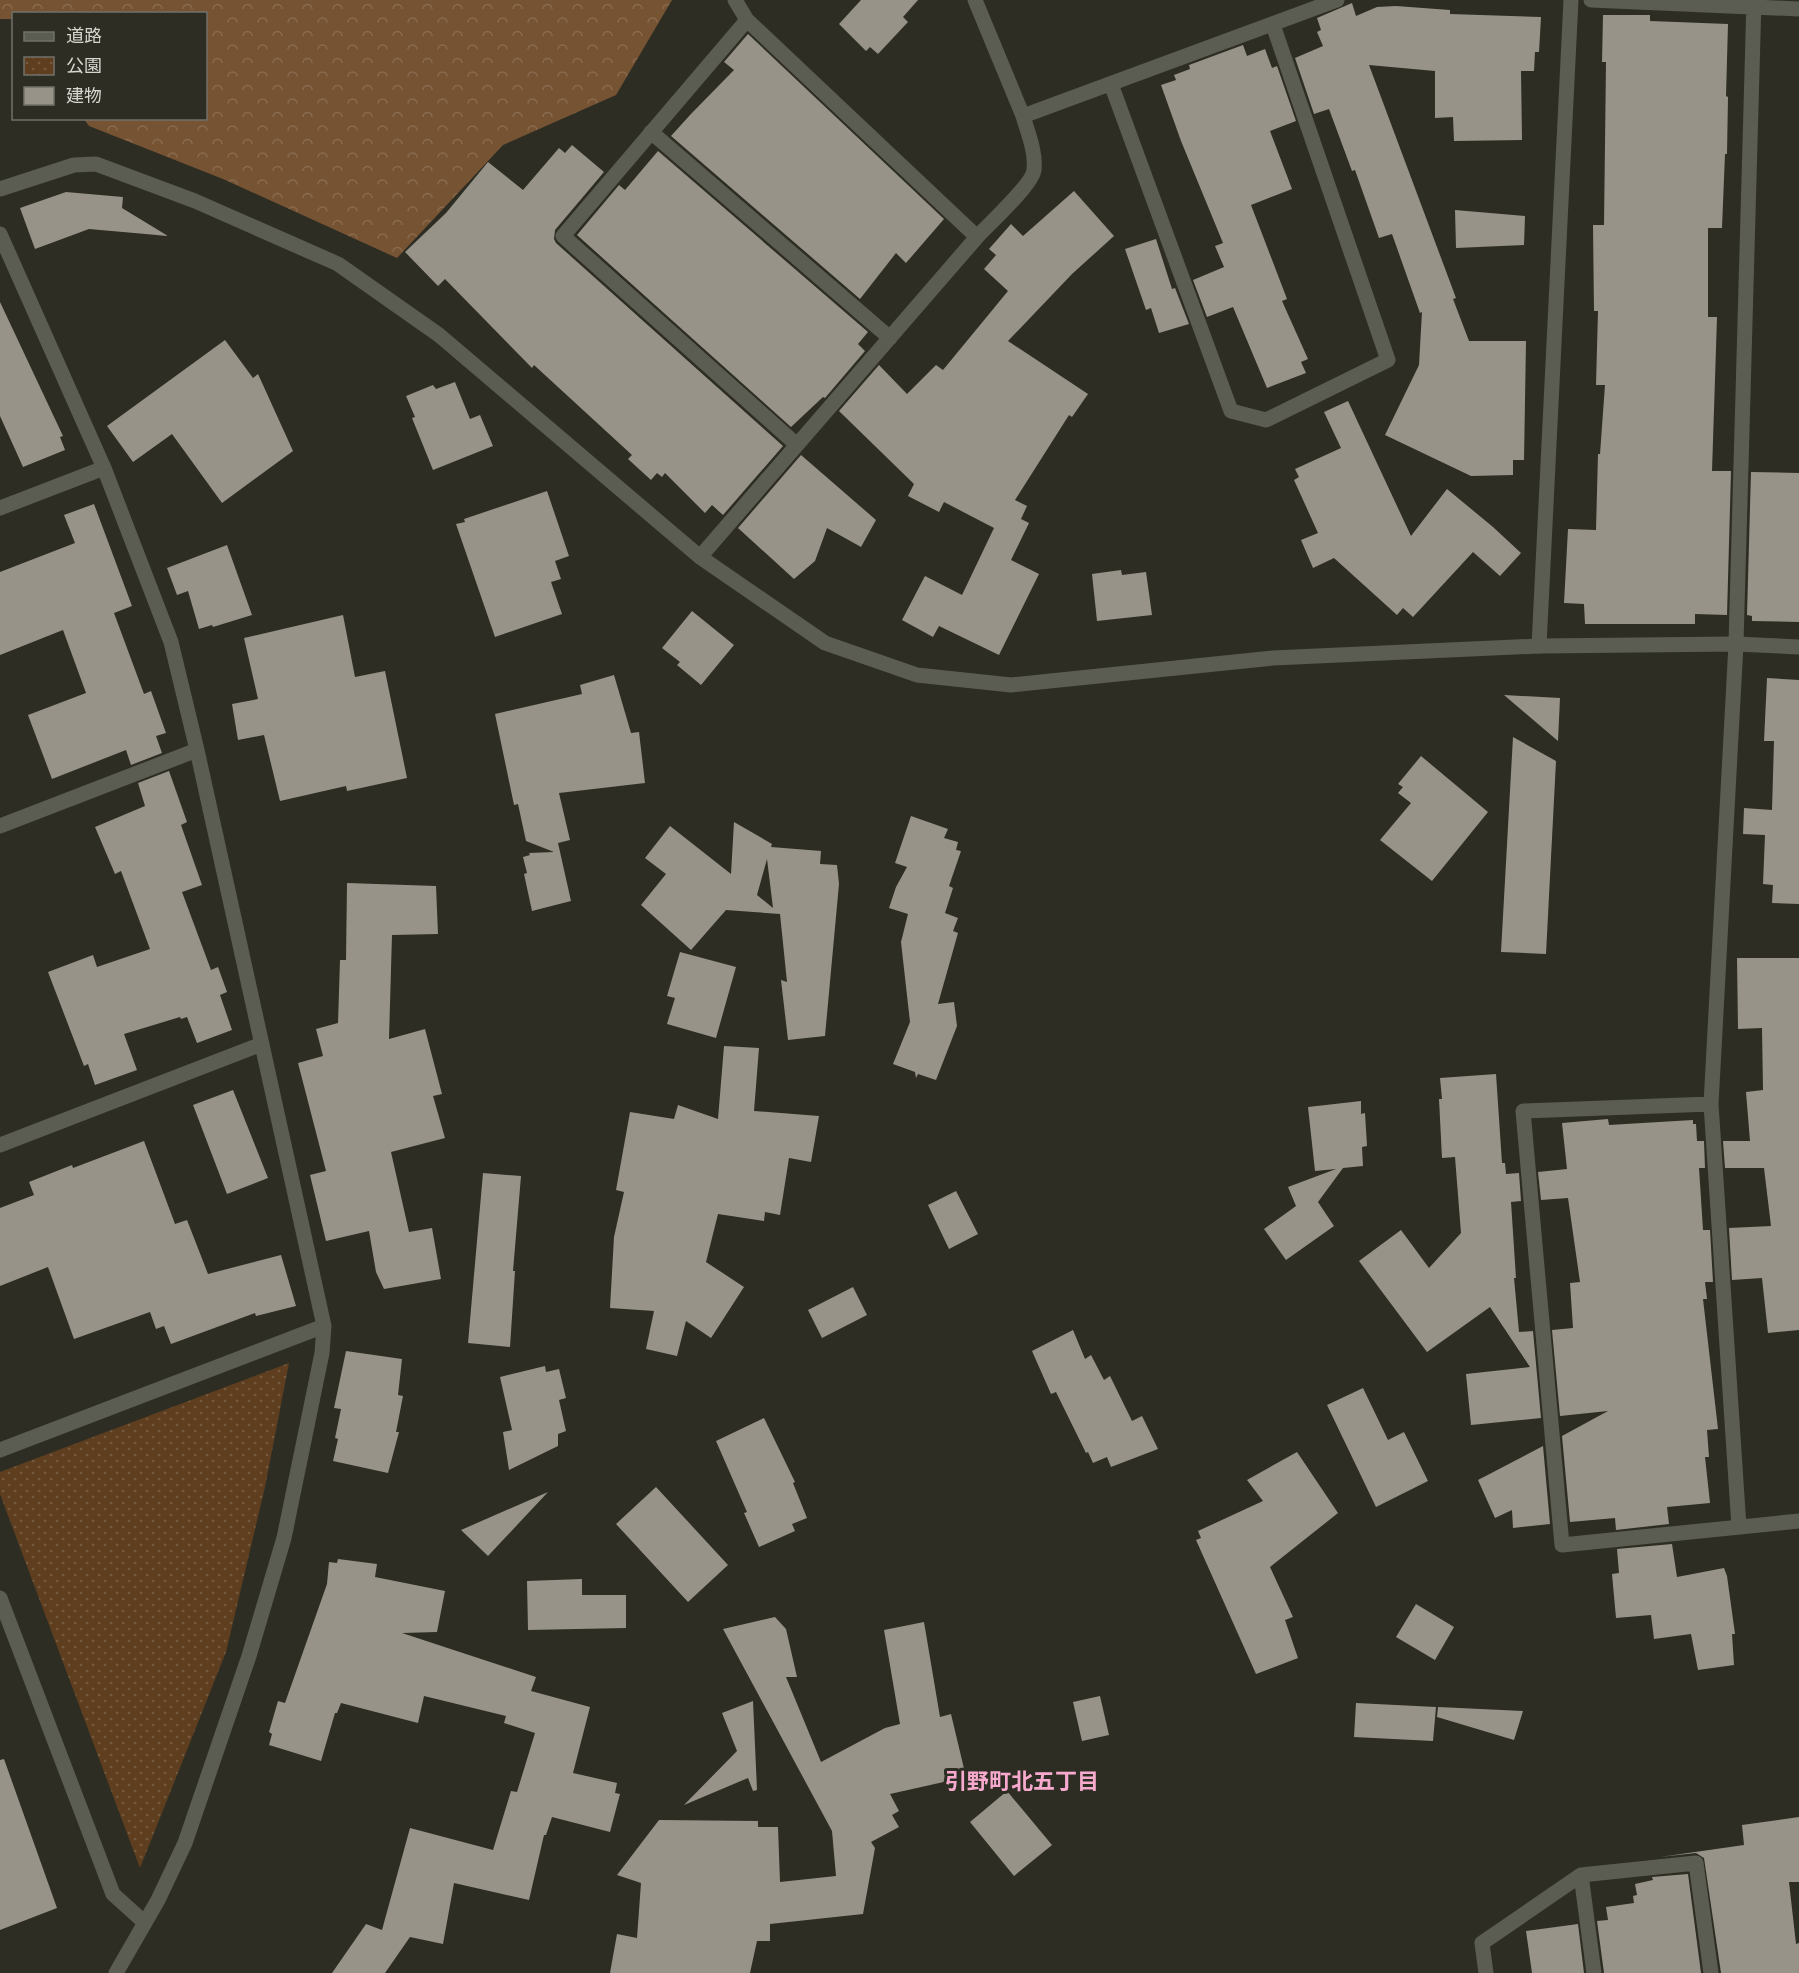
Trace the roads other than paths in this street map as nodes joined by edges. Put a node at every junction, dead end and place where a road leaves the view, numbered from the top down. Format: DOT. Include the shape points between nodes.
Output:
graph roads {
  1 [pos="735,0"];
  2 [pos="975,0"];
  3 [pos="1337,0"];
  4 [pos="1571,0"];
  5 [pos="1591,0"];
  6 [pos="1754,4"];
  7 [pos="1799,9"];
  8 [pos="747,20"];
  9 [pos="1273,24"];
  10 [pos="1111,84"];
  11 [pos="1023,116"];
  12 [pos="651,132"];
  13 [pos="0,189"];
  14 [pos="0,234"];
  15 [pos="977,237"];
  16 [pos="890,338"];
  17 [pos="797,445"];
  18 [pos="104,468"];
  19 [pos="0,508"];
  20 [pos="700,557"];
  21 [pos="1736,644"];
  22 [pos="1539,646"];
  23 [pos="1799,647"];
  24 [pos="197,750"];
  25 [pos="0,826"];
  26 [pos="262,1044"];
  27 [pos="1711,1104"];
  28 [pos="0,1145"];
  29 [pos="324,1326"];
  30 [pos="0,1450"];
  31 [pos="1799,1521"];
  32 [pos="1739,1527"];
  33 [pos="0,1598"];
  34 [pos="1581,1875"];
  35 [pos="144,1922"];
  36 [pos="116,1973"];
  37 [pos="1486,1973"];
  38 [pos="1594,1973"];
  39 [pos="1711,1973"];
  1 -- 8 [label="street"];
  2 -- 11 [label="street"];
  3 -- 9 [label="street"];
  4 -- 22 [label="street"];
  5 -- 6 [label="street"];
  6 -- 7 [label="street"];
  6 -- 21 [label="street"];
  8 -- 12 [label="street"];
  8 -- 15 [label="street"];
  9 -- 10 [label="street"];
  9 -- 10 [label="street" via="1388,360 1266,420 1231,411"];
  10 -- 11 [label="street"];
  11 -- 15 [label="street" via="1034,173 1023,190"];
  12 -- 16 [label="street"];
  12 -- 17 [label="street" via="563,236"];
  13 -- 20 [label="street" via="74,165 96,164 195,201 338,264 439,335"];
  14 -- 18 [label="street"];
  15 -- 16 [label="street"];
  16 -- 17 [label="street"];
  17 -- 20 [label="street"];
  18 -- 19 [label="street"];
  18 -- 24 [label="street" via="171,642"];
  20 -- 22 [label="street" via="825,643 917,675 941,678 1011,685 1273,658"];
  21 -- 22 [label="street"];
  21 -- 23 [label="street"];
  21 -- 27 [label="street"];
  24 -- 25 [label="street"];
  24 -- 26 [label="street"];
  26 -- 28 [label="street"];
  26 -- 29 [label="street"];
  27 -- 32 [label="street"];
  27 -- 32 [label="street" via="1523,1111 1562,1545"];
  29 -- 30 [label="street"];
  29 -- 35 [label="street" via="322,1353 284,1538 249,1656 184,1843"];
  31 -- 32 [label="street"];
  33 -- 35 [label="street" via="112,1894"];
  34 -- 37 [label="street" via="1482,1943"];
  34 -- 38 [label="street"];
  34 -- 39 [label="street" via="1696,1863"];
  35 -- 36 [label="street"];
}
